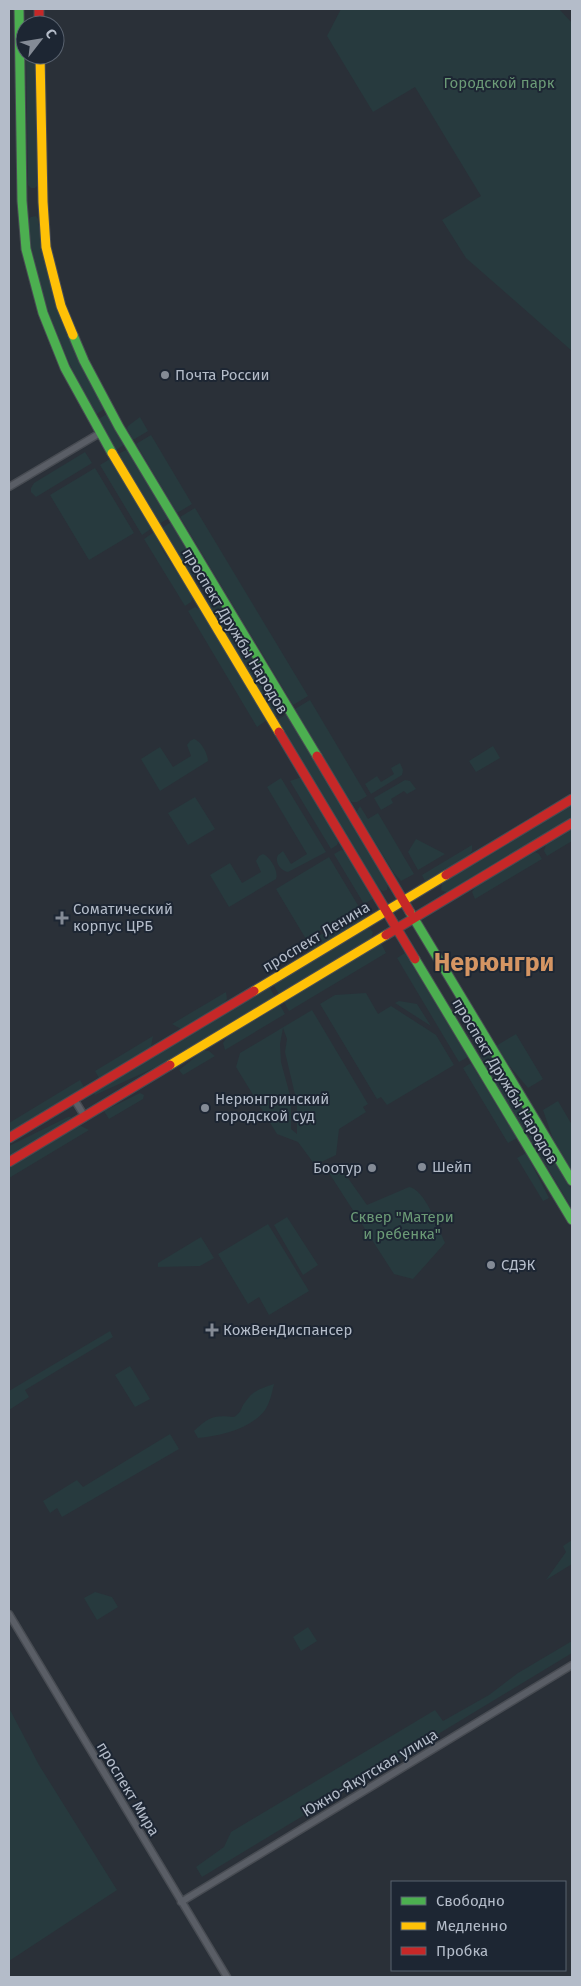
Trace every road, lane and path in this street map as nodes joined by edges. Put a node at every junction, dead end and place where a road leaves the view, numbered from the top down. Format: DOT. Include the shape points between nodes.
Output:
graph roads {
  1 [pos="19,9"];
  2 [pos="40,65"];
  3 [pos="100,433"];
  4 [pos="9,488"];
  5 [pos="572,798"];
  6 [pos="572,823"];
  7 [pos="404,900"];
  8 [pos="387,911"];
  9 [pos="414,919"];
  10 [pos="397,929"];
  11 [pos="74,1099"];
  12 [pos="85,1116"];
  13 [pos="9,1138"];
  14 [pos="9,1162"];
  15 [pos="572,1181"];
  16 [pos="572,1220"];
  17 [pos="9,1614"];
  18 [pos="572,1665"];
  19 [pos="181,1902"];
  20 [pos="227,1977"];
  1 -- 3 [label="street, проспект Дружбы Народов" via="22,201 26,249 42,313 65,368"];
  2 -- 7 [label="street, проспект Дружбы Народов" via="46,247 61,306 84,361 119,427"];
  3 -- 4 [label="street"];
  3 -- 8 [label="street, проспект Дружбы Народов"];
  5 -- 7 [label="street, проспект Ленина"];
  6 -- 9 [label="street"];
  7 -- 8 [label="street, проспект Ленина"];
  7 -- 9 [label="street, проспект Дружбы Народов"];
  8 -- 10 [label="street, проспект Дружбы Народов"];
  8 -- 11 [label="street, проспект Ленина"];
  9 -- 10 [label="street"];
  9 -- 15 [label="street, проспект Дружбы Народов"];
  10 -- 12 [label="street"];
  10 -- 16 [label="street, проспект Дружбы Народов"];
  11 -- 12 [label="street"];
  11 -- 13 [label="street, проспект Ленина"];
  12 -- 14 [label="street"];
  17 -- 19 [label="street, проспект Мира"];
  18 -- 19 [label="street, Южно-Якутская улица"];
  19 -- 20 [label="street, проспект Мира"];
}
